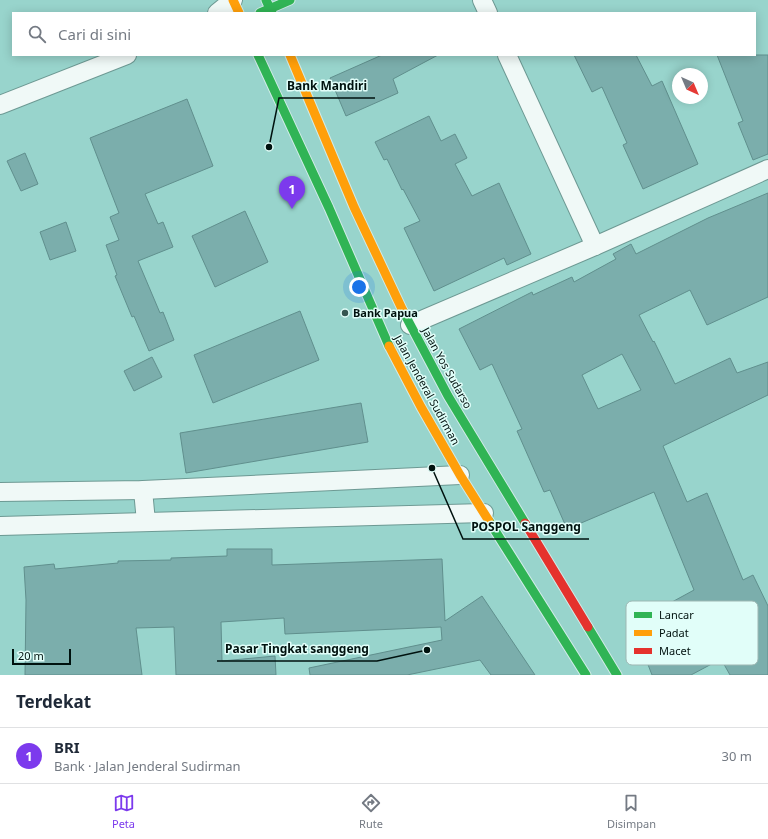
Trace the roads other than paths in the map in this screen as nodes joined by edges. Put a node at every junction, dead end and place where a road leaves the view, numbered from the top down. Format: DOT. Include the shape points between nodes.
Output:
graph roads {
  1 [pos="233,0"];
  2 [pos="266,0"];
  3 [pos="290,0"];
  4 [pos="482,0"];
  5 [pos="271,11"];
  6 [pos="218,12"];
  7 [pos="239,12"];
  8 [pos="488,12"];
  9 [pos="124,56"];
  10 [pos="258,56"];
  11 [pos="290,56"];
  12 [pos="507,56"];
  13 [pos="0,105"];
  14 [pos="768,169"];
  15 [pos="596,246"];
  16 [pos="410,325"];
  17 [pos="460,475"];
  18 [pos="143,490"];
  19 [pos="0,492"];
  20 [pos="484,512"];
  21 [pos="146,522"];
  22 [pos="0,526"];
  23 [pos="586,675"];
  24 [pos="617,675"];
  1 -- 6 [label="street"];
  1 -- 7 [label="main road"];
  2 -- 5 [label="main road"];
  3 -- 5 [label="main road"];
  4 -- 8 [label="street"];
  9 -- 13 [label="street"];
  10 -- 17 [label="main road, Jalan Jenderal Sudirman" via="385,338"];
  11 -- 16 [label="main road, Jalan Yos Sudarso" via="354,207"];
  12 -- 15 [label="street"];
  14 -- 15 [label="street"];
  15 -- 16 [label="street"];
  16 -- 24 [label="main road, Jalan Yos Sudarso" via="448,396"];
  17 -- 18 [label="street"];
  17 -- 20 [label="main road, Jalan Jenderal Sudirman"];
  18 -- 19 [label="street"];
  18 -- 21 [label="street"];
  20 -- 21 [label="street"];
  20 -- 23 [label="main road, Jalan Jenderal Sudirman"];
  21 -- 22 [label="street"];
}
